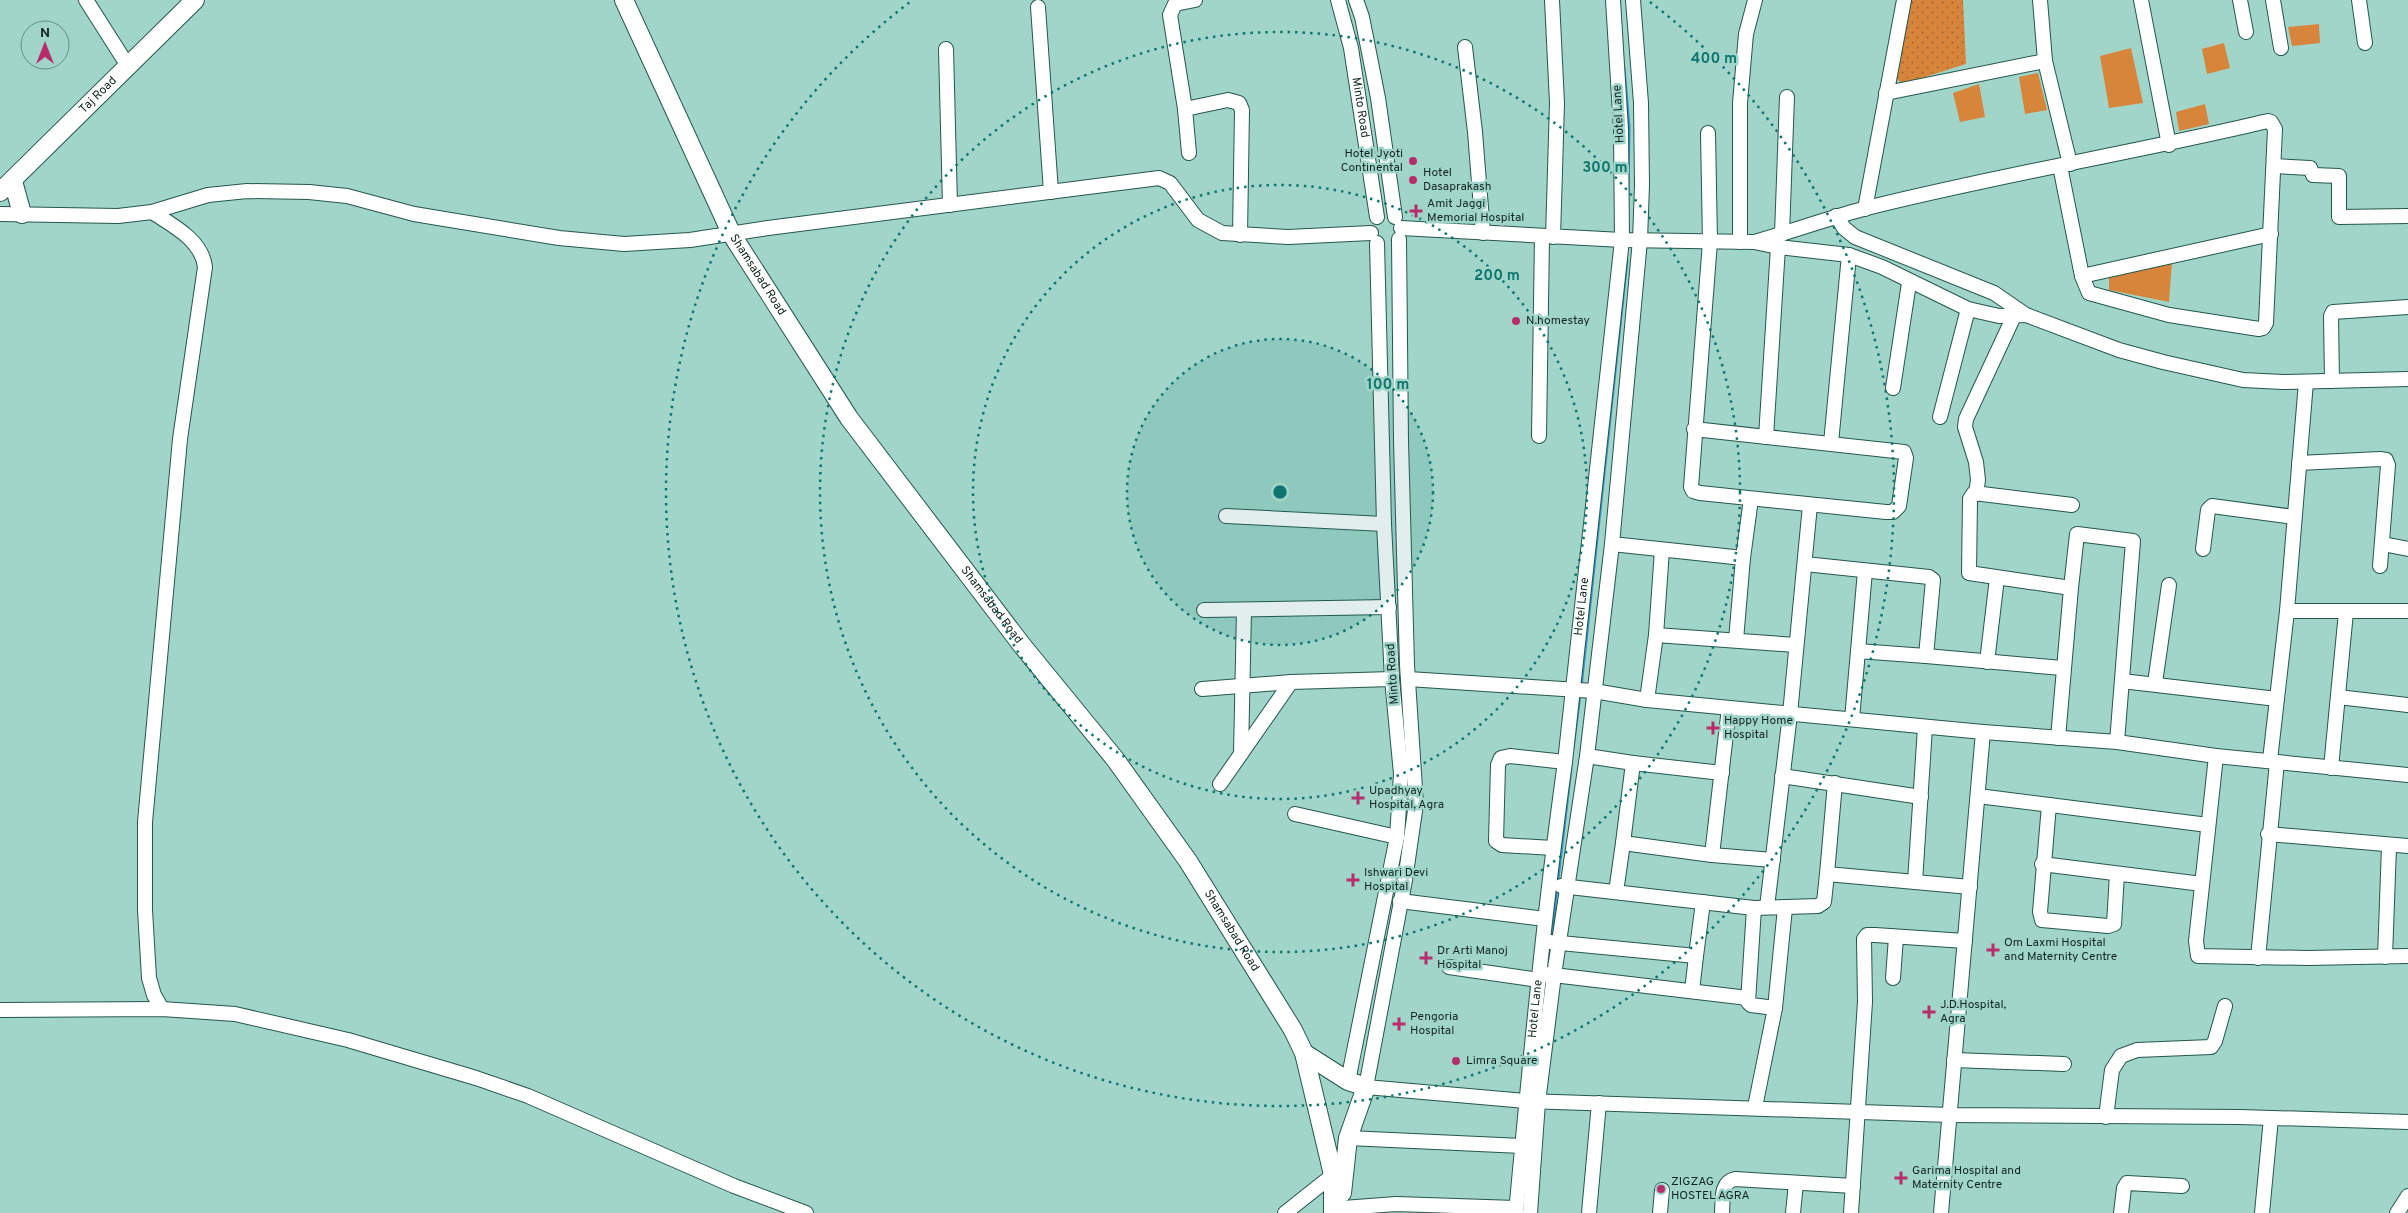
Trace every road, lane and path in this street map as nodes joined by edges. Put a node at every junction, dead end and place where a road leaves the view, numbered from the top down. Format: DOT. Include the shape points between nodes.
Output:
graph roads {
  1 [pos="86,0"];
  2 [pos="195,0"];
  3 [pos="624,0"];
  4 [pos="1196,0"];
  5 [pos="1338,0"];
  6 [pos="1356,0"];
  7 [pos="1552,0"];
  8 [pos="1613,0"];
  9 [pos="1633,0"];
  10 [pos="1755,0"];
  11 [pos="1904,0"];
  12 [pos="2040,0"];
  13 [pos="2141,0"];
  14 [pos="2240,0"];
  15 [pos="2273,0"];
  16 [pos="2359,0"];
  17 [pos="1038,8"];
  18 [pos="2246,32"];
  19 [pos="2365,43"];
  20 [pos="1465,47"];
  21 [pos="2281,48"];
  22 [pos="946,49"];
  23 [pos="2045,61"];
  24 [pos="128,66"];
  25 [pos="1886,93"];
  26 [pos="1787,97"];
  27 [pos="1185,109"];
  28 [pos="1708,133"];
  29 [pos="2170,145"];
  30 [pos="1189,153"];
  31 [pos="2065,165"];
  32 [pos="2274,166"];
  33 [pos="6,186"];
  34 [pos="1051,192"];
  35 [pos="950,204"];
  36 [pos="1865,209"];
  37 [pos="152,212"];
  38 [pos="0,214"];
  39 [pos="22,214"];
  40 [pos="1836,216"];
  41 [pos="2408,216"];
  42 [pos="1377,217"];
  43 [pos="1398,228"];
  44 [pos="1483,233"];
  45 [pos="2271,234"];
  46 [pos="732,236"];
  47 [pos="1240,236"];
  48 [pos="1548,237"];
  49 [pos="1374,238"];
  50 [pos="1622,240"];
  51 [pos="1640,240"];
  52 [pos="1780,240"];
  53 [pos="1710,242"];
  54 [pos="1747,242"];
  55 [pos="1848,255"];
  56 [pos="2082,276"];
  57 [pos="1909,283"];
  58 [pos="2408,307"];
  59 [pos="1968,309"];
  60 [pos="2020,316"];
  61 [pos="2408,379"];
  62 [pos="2332,381"];
  63 [pos="2306,382"];
  64 [pos="1893,388"];
  65 [pos="1940,417"];
  66 [pos="1694,429"];
  67 [pos="1539,436"];
  68 [pos="1766,437"];
  69 [pos="1831,443"];
  70 [pos="2299,463"];
  71 [pos="1976,494"];
  72 [pos="1751,499"];
  73 [pos="2072,505"];
  74 [pos="1810,506"];
  75 [pos="1226,516"];
  76 [pos="2294,516"];
  77 [pos="1384,524"];
  78 [pos="1612,544"];
  79 [pos="2384,544"];
  80 [pos="2203,549"];
  81 [pos="2408,549"];
  82 [pos="1662,550"];
  83 [pos="1743,558"];
  84 [pos="1805,564"];
  85 [pos="2380,566"];
  86 [pos="1865,572"];
  87 [pos="1998,578"];
  88 [pos="2169,585"];
  89 [pos="2071,588"];
  90 [pos="1389,608"];
  91 [pos="1204,610"];
  92 [pos="1244,610"];
  93 [pos="2287,611"];
  94 [pos="2408,611"];
  95 [pos="2346,612"];
  96 [pos="1656,635"];
  97 [pos="1736,640"];
  98 [pos="1796,645"];
  99 [pos="1858,651"];
  100 [pos="1926,656"];
  101 [pos="1987,662"];
  102 [pos="2062,668"];
  103 [pos="1392,679"];
  104 [pos="1408,679"];
  105 [pos="2122,681"];
  106 [pos="1291,682"];
  107 [pos="2155,683"];
  108 [pos="1242,686"];
  109 [pos="1202,689"];
  110 [pos="1573,690"];
  111 [pos="1594,691"];
  112 [pos="2338,697"];
  113 [pos="2277,699"];
  114 [pos="1647,700"];
  115 [pos="2408,705"];
  116 [pos="1729,708"];
  117 [pos="1790,714"];
  118 [pos="1852,719"];
  119 [pos="1925,727"];
  120 [pos="1983,732"];
  121 [pos="2058,738"];
  122 [pos="2117,742"];
  123 [pos="1241,754"];
  124 [pos="1587,756"];
  125 [pos="2216,756"];
  126 [pos="2273,761"];
  127 [pos="1565,762"];
  128 [pos="1633,763"];
  129 [pos="2331,768"];
  130 [pos="1722,774"];
  131 [pos="2408,775"];
  132 [pos="1782,776"];
  133 [pos="1220,784"];
  134 [pos="1835,784"];
  135 [pos="1978,796"];
  136 [pos="1921,797"];
  137 [pos="2049,805"];
  138 [pos="1295,814"];
  139 [pos="2208,826"];
  140 [pos="2268,834"];
  141 [pos="1397,837"];
  142 [pos="1623,843"];
  143 [pos="2389,846"];
  144 [pos="2408,846"];
  145 [pos="1553,848"];
  146 [pos="1712,854"];
  147 [pos="1772,860"];
  148 [pos="2042,864"];
  149 [pos="1827,874"];
  150 [pos="2118,874"];
  151 [pos="1916,882"];
  152 [pos="2202,884"];
  153 [pos="1549,885"];
  154 [pos="1567,887"];
  155 [pos="1970,887"];
  156 [pos="1616,892"];
  157 [pos="1400,901"];
  158 [pos="1704,902"];
  159 [pos="1760,907"];
  160 [pos="1785,908"];
  161 [pos="1545,919"];
  162 [pos="1896,937"];
  163 [pos="1543,941"];
  164 [pos="1965,941"];
  165 [pos="1559,942"];
  166 [pos="1696,956"];
  167 [pos="2408,956"];
  168 [pos="2385,957"];
  169 [pos="2258,958"];
  170 [pos="1449,967"];
  171 [pos="1554,975"];
  172 [pos="1539,977"];
  173 [pos="1893,978"];
  174 [pos="1692,991"];
  175 [pos="1748,998"];
  176 [pos="2225,1006"];
  177 [pos="1775,1008"];
  178 [pos="162,1009"];
  179 [pos="0,1010"];
  180 [pos="1304,1053"];
  181 [pos="1954,1060"];
  182 [pos="2064,1064"];
  183 [pos="1348,1081"];
  184 [pos="1366,1087"];
  185 [pos="1533,1101"];
  186 [pos="1599,1103"];
  187 [pos="1755,1107"];
  188 [pos="1857,1110"];
  189 [pos="1950,1115"];
  190 [pos="2106,1117"];
  191 [pos="2271,1118"];
  192 [pos="2408,1122"];
  193 [pos="1348,1138"];
  194 [pos="1522,1146"];
  195 [pos="1338,1175"];
  196 [pos="1796,1183"];
  197 [pos="1853,1186"];
  198 [pos="2182,1186"];
  199 [pos="1662,1190"];
  200 [pos="2408,1196"];
  201 [pos="1516,1210"];
  202 [pos="1340,1211"];
  203 [pos="806,1213"];
  204 [pos="1285,1213"];
  205 [pos="1530,1213"];
  206 [pos="1589,1213"];
  207 [pos="1660,1213"];
  208 [pos="1722,1213"];
  209 [pos="1793,1213"];
  210 [pos="1851,1213"];
  211 [pos="1940,1213"];
  212 [pos="2121,1213"];
  213 [pos="2262,1213"];
  214 [pos="2397,1213"];
  1 -- 24 [label="street"];
  2 -- 24 [label="main road, Taj Road"];
  3 -- 46 [label="main road, Shamsabad Road"];
  4 -- 27 [label="street" via="1175,4 1170,15"];
  5 -- 42 [label="street, Minto Road" via="1351,48"];
  6 -- 43 [label="street, Minto Road" via="1378,98"];
  7 -- 48 [label="street" via="1557,102"];
  8 -- 50 [label="street, Hotel Lane" via="1621,130"];
  9 -- 51 [label="street, Hotel Lane" via="1641,103"];
  10 -- 54 [label="street" via="1746,34 1740,103"];
  11 -- 25 [label="street"];
  12 -- 23 [label="street"];
  13 -- 29 [label="street"];
  14 -- 18 [label="street"];
  15 -- 21 [label="street"];
  16 -- 19 [label="street"];
  17 -- 34 [label="street"];
  20 -- 44 [label="street"];
  22 -- 35 [label="street"];
  23 -- 25 [label="street"];
  23 -- 31 [label="street"];
  24 -- 33 [label="main road, Taj Road"];
  25 -- 36 [label="street"];
  26 -- 52 [label="street"];
  27 -- 30 [label="street"];
  27 -- 47 [label="street" via="1228,100 1238,103 1242,110"];
  28 -- 53 [label="street"];
  29 -- 31 [label="street"];
  29 -- 32 [label="street" via="2268,121 2276,129"];
  31 -- 36 [label="street"];
  31 -- 56 [label="street"];
  32 -- 41 [label="street" via="2310,168 2313,175 2339,176 2339,217"];
  32 -- 45 [label="street"];
  33 -- 39 [label="main road"];
  34 -- 35 [label="street"];
  34 -- 47 [label="street" via="1159,178 1170,183 1198,220 1222,233"];
  35 -- 46 [label="street" via="768,228"];
  36 -- 40 [label="street"];
  37 -- 39 [label="street" via="118,216"];
  37 -- 46 [label="street" via="208,195 248,191 309,192 347,196 414,214 587,241 624,244"];
  37 -- 178 [label="street" via="183,233 202,254 205,267 180,439 146,822 149,978"];
  38 -- 39 [label="street"];
  40 -- 52 [label="street"];
  40 -- 60 [label="street" via="1855,237 1994,293"];
  42 -- 43 [label="street" via="1383,215"];
  42 -- 49 [label="street" via="1371,227"];
  43 -- 44 [label="street"];
  43 -- 49 [label="street" via="1390,245"];
  43 -- 104 [label="street, Minto Road"];
  44 -- 48 [label="street"];
  45 -- 56 [label="street"];
  45 -- 56 [label="street" via="2266,323 2259,329 2169,315 2091,294"];
  46 -- 180 [label="main road, Shamsabad Road" via="849,418 1021,644 1115,759 1188,861"];
  47 -- 49 [label="street"];
  48 -- 50 [label="street"];
  48 -- 67 [label="street"];
  49 -- 77 [label="street, Minto Road"];
  50 -- 51 [label="street"];
  50 -- 110 [label="street, Hotel Lane"];
  51 -- 53 [label="street"];
  51 -- 78 [label="street, Hotel Lane"];
  52 -- 54 [label="street"];
  52 -- 55 [label="street"];
  52 -- 68 [label="street"];
  53 -- 54 [label="street"];
  53 -- 66 [label="street"];
  55 -- 57 [label="street"];
  55 -- 69 [label="street"];
  57 -- 59 [label="street"];
  57 -- 64 [label="street"];
  58 -- 62 [label="street" via="2332,312"];
  59 -- 60 [label="street" via="1999,316"];
  59 -- 65 [label="street"];
  60 -- 63 [label="street" via="2163,362 2243,380"];
  60 -- 71 [label="street" via="1966,419 1965,427 1977,470"];
  61 -- 62 [label="street"];
  62 -- 63 [label="street"];
  63 -- 70 [label="street"];
  66 -- 68 [label="street"];
  66 -- 72 [label="street" via="1690,481 1693,491"];
  68 -- 69 [label="street"];
  69 -- 74 [label="street" via="1904,452 1906,458 1899,506 1893,512 1886,512"];
  70 -- 76 [label="street"];
  70 -- 79 [label="street" via="2386,460"];
  71 -- 73 [label="street"];
  71 -- 87 [label="street" via="1970,499 1968,572"];
  72 -- 74 [label="street"];
  72 -- 83 [label="street"];
  74 -- 84 [label="street"];
  75 -- 77 [label="street"];
  76 -- 80 [label="street" via="2212,506 2208,510"];
  76 -- 93 [label="street"];
  77 -- 90 [label="street, Minto Road"];
  78 -- 82 [label="street"];
  78 -- 111 [label="street, Hotel Lane"];
  79 -- 81 [label="street"];
  79 -- 85 [label="street"];
  82 -- 83 [label="street"];
  82 -- 96 [label="street"];
  83 -- 97 [label="street"];
  84 -- 86 [label="street"];
  84 -- 98 [label="street"];
  86 -- 99 [label="street"];
  86 -- 100 [label="street" via="1930,577 1933,580"];
  87 -- 89 [label="street"];
  87 -- 101 [label="street"];
  88 -- 107 [label="street"];
  89 -- 102 [label="street"];
  89 -- 105 [label="street" via="2077,534 2133,541"];
  90 -- 92 [label="street"];
  90 -- 103 [label="street, Minto Road"];
  91 -- 92 [label="street"];
  92 -- 108 [label="street"];
  93 -- 95 [label="street"];
  93 -- 113 [label="street"];
  94 -- 95 [label="street"];
  95 -- 112 [label="street"];
  96 -- 97 [label="street"];
  96 -- 114 [label="street"];
  97 -- 98 [label="street"];
  98 -- 117 [label="street"];
  99 -- 100 [label="street"];
  99 -- 118 [label="street"];
  100 -- 101 [label="street"];
  101 -- 102 [label="street"];
  102 -- 121 [label="street"];
  103 -- 106 [label="street"];
  103 -- 141 [label="street, Minto Road" via="1401,774"];
  104 -- 110 [label="street"];
  104 -- 157 [label="street, Minto Road" via="1416,804"];
  105 -- 107 [label="street"];
  105 -- 122 [label="street"];
  106 -- 108 [label="street"];
  106 -- 123 [label="street"];
  107 -- 113 [label="street"];
  108 -- 109 [label="street"];
  108 -- 123 [label="street"];
  110 -- 111 [label="street"];
  110 -- 127 [label="street, Hotel Lane"];
  111 -- 114 [label="street"];
  111 -- 124 [label="street, Hotel Lane"];
  112 -- 115 [label="street"];
  112 -- 129 [label="street"];
  113 -- 126 [label="street"];
  114 -- 116 [label="street"];
  116 -- 117 [label="street"];
  116 -- 130 [label="street"];
  117 -- 118 [label="street"];
  117 -- 132 [label="street"];
  118 -- 119 [label="street"];
  119 -- 120 [label="street"];
  119 -- 136 [label="street"];
  120 -- 121 [label="street"];
  120 -- 135 [label="street"];
  121 -- 122 [label="street"];
  122 -- 125 [label="street"];
  123 -- 133 [label="street"];
  124 -- 128 [label="street"];
  124 -- 154 [label="street, Hotel Lane"];
  125 -- 126 [label="street"];
  125 -- 139 [label="street"];
  126 -- 129 [label="street"];
  126 -- 140 [label="street"];
  127 -- 145 [label="street, Hotel Lane"];
  127 -- 145 [label="street" via="1510,756 1501,758 1498,765 1496,841 1502,845"];
  128 -- 130 [label="street"];
  128 -- 142 [label="street"];
  129 -- 131 [label="street"];
  130 -- 146 [label="street"];
  132 -- 134 [label="street"];
  132 -- 147 [label="street"];
  134 -- 136 [label="street"];
  134 -- 149 [label="street"];
  135 -- 137 [label="street"];
  135 -- 155 [label="street"];
  136 -- 151 [label="street"];
  137 -- 139 [label="street"];
  137 -- 148 [label="street"];
  138 -- 141 [label="street"];
  139 -- 152 [label="street"];
  140 -- 143 [label="street"];
  140 -- 169 [label="street"];
  141 -- 183 [label="street, Minto Road"];
  142 -- 146 [label="street"];
  142 -- 156 [label="street"];
  143 -- 144 [label="street"];
  143 -- 168 [label="street"];
  145 -- 153 [label="street, Hotel Lane"];
  146 -- 147 [label="street"];
  147 -- 159 [label="street"];
  148 -- 150 [label="street"];
  148 -- 150 [label="street" via="2040,912 2046,922 2114,924"];
  149 -- 151 [label="street"];
  149 -- 160 [label="street" via="1822,905"];
  150 -- 152 [label="street"];
  151 -- 155 [label="street"];
  152 -- 169 [label="street" via="2198,956"];
  153 -- 154 [label="street"];
  153 -- 161 [label="street, Hotel Lane"];
  154 -- 156 [label="street"];
  154 -- 165 [label="street, Hotel Lane"];
  155 -- 164 [label="street"];
  156 -- 158 [label="street"];
  157 -- 161 [label="street"];
  157 -- 184 [label="street, Minto Road"];
  158 -- 159 [label="street"];
  158 -- 166 [label="street"];
  159 -- 160 [label="street"];
  159 -- 175 [label="street"];
  160 -- 177 [label="street"];
  161 -- 163 [label="street, Hotel Lane"];
  162 -- 164 [label="street"];
  162 -- 173 [label="street"];
  162 -- 188 [label="street" via="1867,935 1864,939 1865,1002"];
  163 -- 165 [label="street"];
  163 -- 172 [label="street, Hotel Lane"];
  164 -- 181 [label="street"];
  165 -- 166 [label="street"];
  165 -- 171 [label="street, Hotel Lane"];
  166 -- 174 [label="street"];
  167 -- 168 [label="street"];
  168 -- 169 [label="street"];
  170 -- 172 [label="street"];
  171 -- 172 [label="street"];
  171 -- 174 [label="street"];
  171 -- 185 [label="street, Hotel Lane"];
  172 -- 185 [label="street, Hotel Lane"];
  174 -- 175 [label="street"];
  175 -- 177 [label="street" via="1751,1005"];
  176 -- 190 [label="street" via="2215,1041 2210,1047 2137,1050 2121,1056 2112,1070"];
  177 -- 187 [label="street"];
  178 -- 179 [label="street"];
  178 -- 203 [label="street" via="235,1014 348,1040 476,1078 556,1107 734,1186"];
  180 -- 183 [label="main road"];
  180 -- 195 [label="main road, Shamsabad Road"];
  181 -- 182 [label="street"];
  181 -- 189 [label="street"];
  183 -- 184 [label="main road"];
  184 -- 185 [label="street"];
  184 -- 193 [label="main road, Minto Road"];
  185 -- 186 [label="street"];
  185 -- 194 [label="street, Hotel Lane"];
  185 -- 205 [label="street"];
  186 -- 187 [label="street"];
  186 -- 206 [label="street"];
  187 -- 188 [label="street"];
  188 -- 189 [label="street"];
  188 -- 197 [label="street"];
  189 -- 190 [label="street"];
  189 -- 211 [label="street"];
  190 -- 191 [label="street"];
  191 -- 192 [label="street"];
  191 -- 213 [label="street"];
  193 -- 194 [label="street"];
  193 -- 195 [label="main road, Minto Road"];
  194 -- 201 [label="street, Hotel Lane"];
  195 -- 202 [label="main road, Shamsabad Road"];
  195 -- 204 [label="street"];
  196 -- 197 [label="street"];
  196 -- 208 [label="street" via="1729,1180 1725,1186"];
  196 -- 209 [label="street"];
  197 -- 210 [label="street"];
  198 -- 212 [label="street" via="2127,1183"];
  199 -- 207 [label="street"];
  200 -- 214 [label="street"];
  201 -- 202 [label="street" via="1396,1204"];
}
